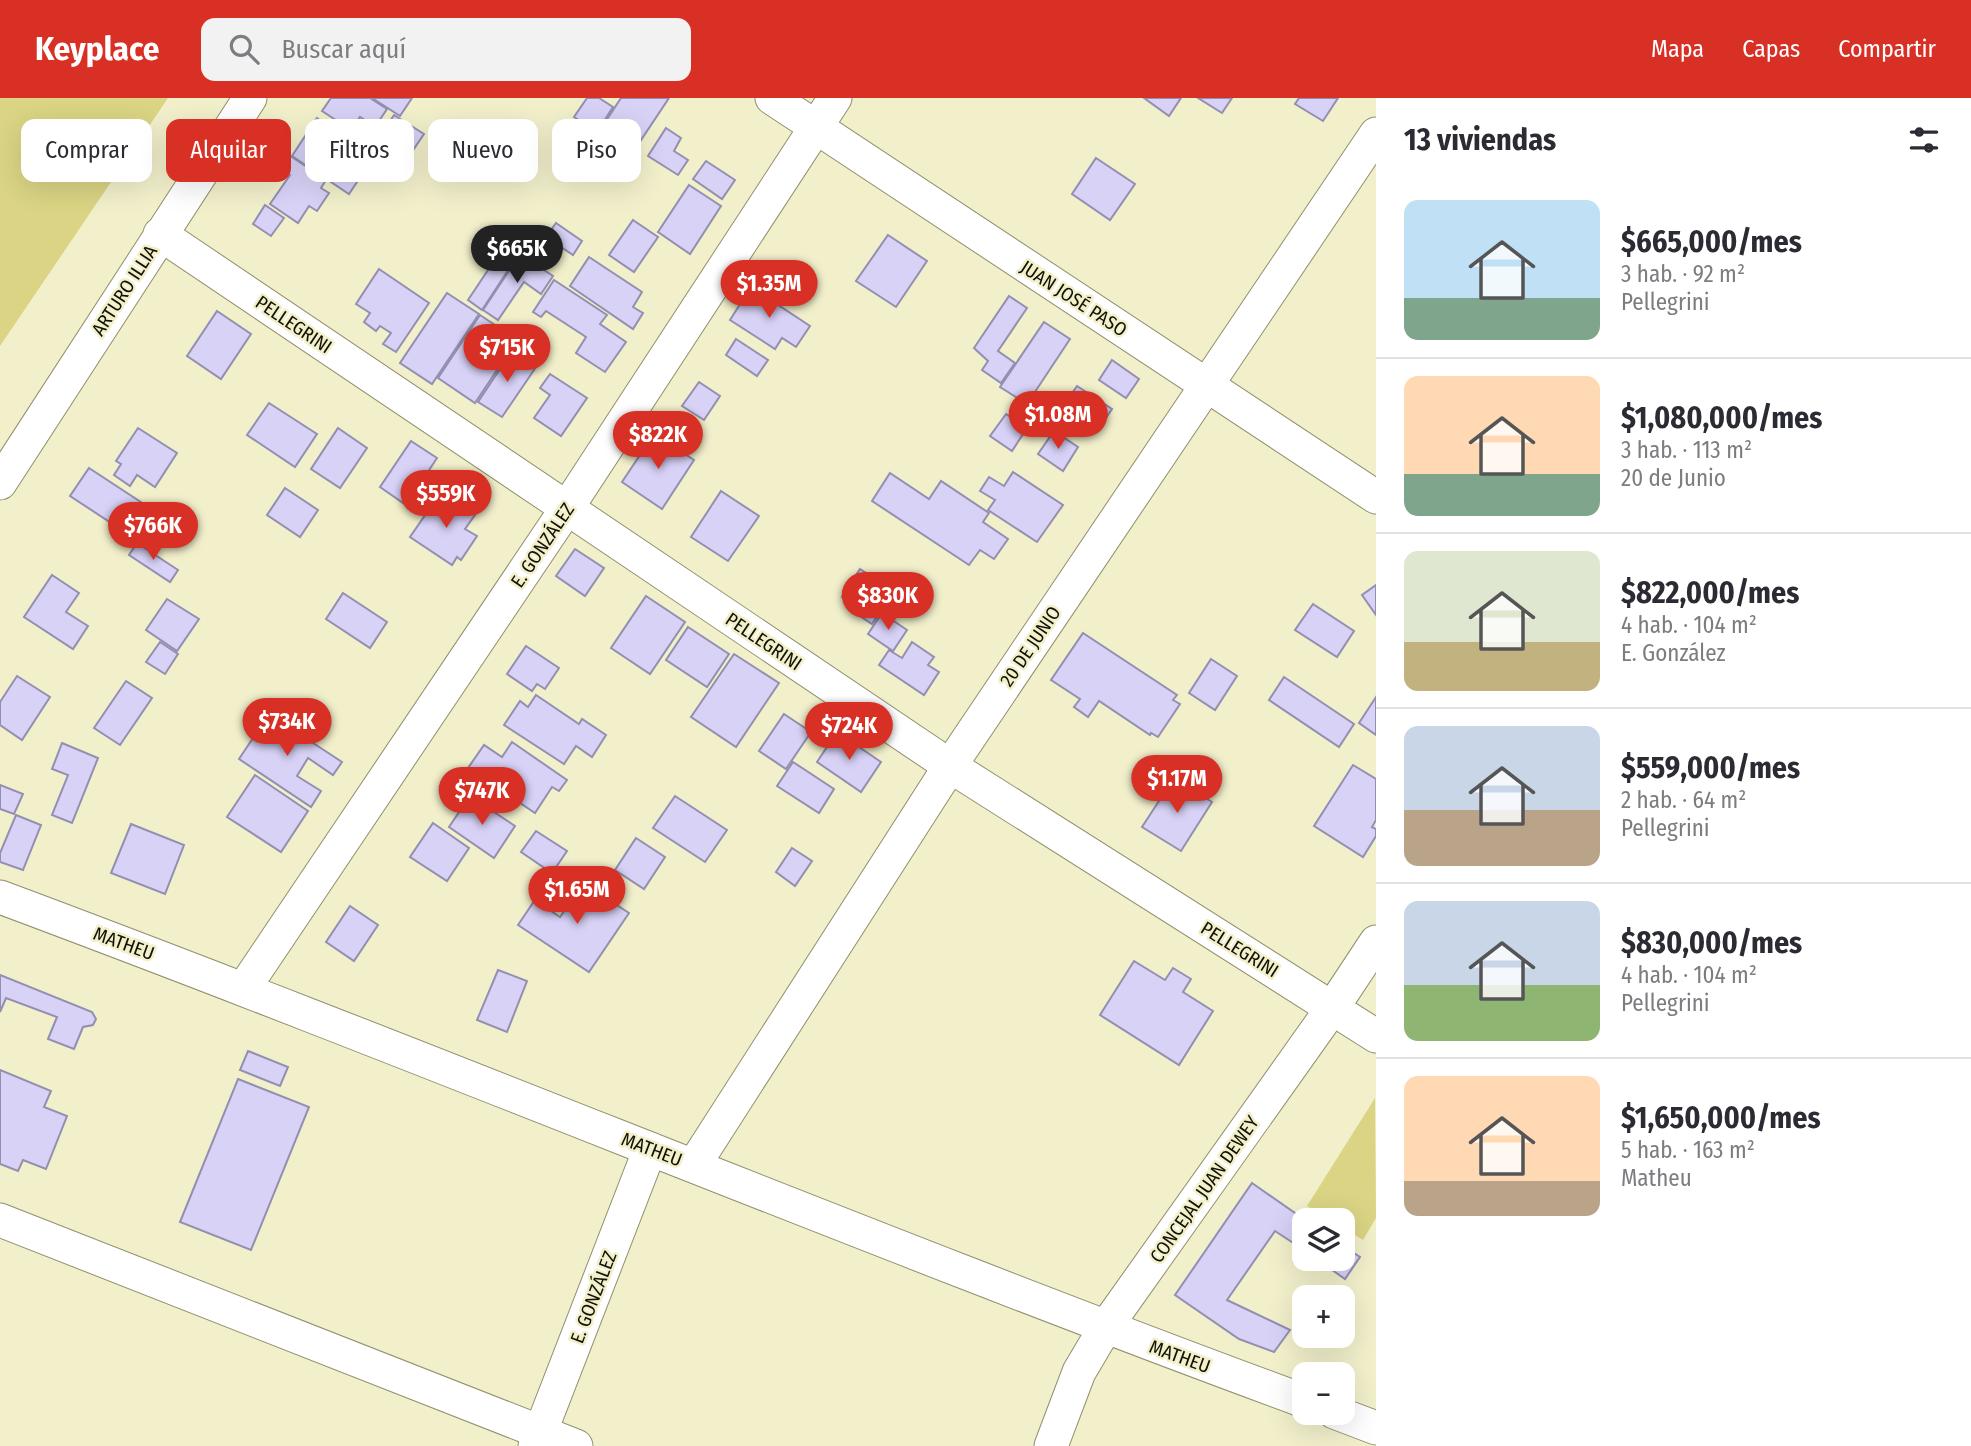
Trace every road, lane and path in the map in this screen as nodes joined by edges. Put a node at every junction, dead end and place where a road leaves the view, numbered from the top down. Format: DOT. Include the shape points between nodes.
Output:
graph roads {
  1 [pos="250,98"];
  2 [pos="772,98"];
  3 [pos="835,98"];
  4 [pos="816,127"];
  5 [pos="1376,134"];
  6 [pos="160,234"];
  7 [pos="1206,385"];
  8 [pos="0,483"];
  9 [pos="1376,498"];
  10 [pos="567,508"];
  11 [pos="950,766"];
  12 [pos="0,897"];
  13 [pos="1376,942"];
  14 [pos="244,988"];
  15 [pos="1333,1007"];
  16 [pos="1376,1036"];
  17 [pos="650,1149"];
  18 [pos="694,1165"];
  19 [pos="0,1220"];
  20 [pos="1105,1328"];
  21 [pos="1292,1397"];
  22 [pos="1355,1420"];
  23 [pos="1376,1428"];
  24 [pos="538,1439"];
  25 [pos="576,1446"];
  26 [pos="1051,1446"];
  1 -- 6 [label="street, ARTURO ILLIA"];
  2 -- 4 [label="street, JUAN JOSÉ PASO"];
  3 -- 4 [label="street, E. GONZÁLEZ"];
  4 -- 7 [label="street, JUAN JOSÉ PASO"];
  4 -- 10 [label="street, E. GONZÁLEZ"];
  5 -- 7 [label="street, 20 DE JUNIO"];
  6 -- 8 [label="street, ARTURO ILLIA"];
  6 -- 10 [label="street, PELLEGRINI"];
  7 -- 9 [label="street, JUAN JOSÉ PASO"];
  7 -- 11 [label="street, 20 DE JUNIO"];
  10 -- 11 [label="street, PELLEGRINI"];
  10 -- 14 [label="street, E. GONZÁLEZ"];
  11 -- 15 [label="street, PELLEGRINI"];
  11 -- 18 [label="street, 20 DE JUNIO"];
  12 -- 14 [label="street, MATHEU"];
  13 -- 15 [label="street, CONCEJAL JUAN DEWEY"];
  14 -- 17 [label="street, MATHEU"];
  15 -- 16 [label="street, PELLEGRINI"];
  15 -- 20 [label="street, CONCEJAL JUAN DEWEY"];
  17 -- 18 [label="street, MATHEU"];
  17 -- 24 [label="street, E. GONZÁLEZ"];
  18 -- 20 [label="street, MATHEU"];
  19 -- 24 [label="street"];
  20 -- 21 [label="street, MATHEU"];
  20 -- 26 [label="street, CONCEJAL JUAN DEWEY" via="1079,1372"];
  22 -- 23 [label="street"];
  24 -- 25 [label="street"];
}
